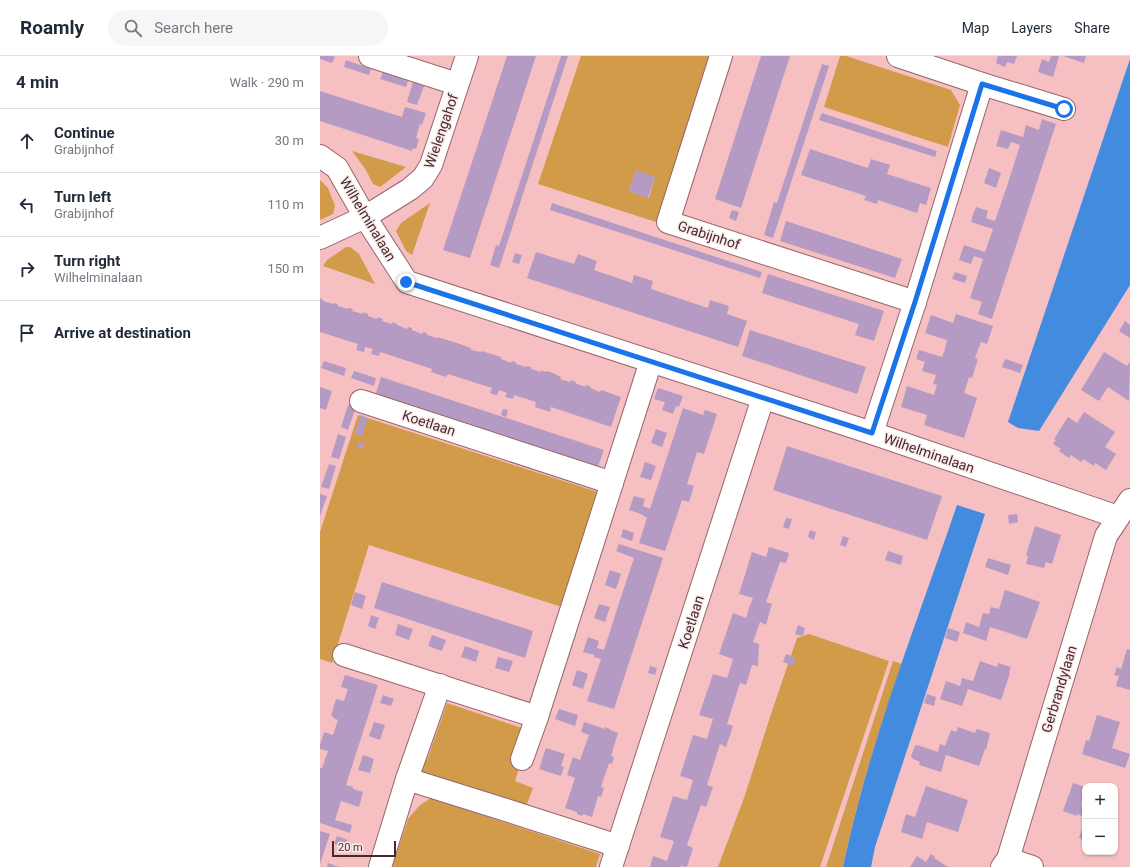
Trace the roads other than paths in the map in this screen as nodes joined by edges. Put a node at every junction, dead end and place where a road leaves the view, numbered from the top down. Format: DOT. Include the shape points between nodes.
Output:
graph roads {
  1 [pos="370,56"];
  2 [pos="467,56"];
  3 [pos="721,56"];
  4 [pos="898,56"];
  5 [pos="457,84"];
  6 [pos="982,84"];
  7 [pos="1064,109"];
  8 [pos="320,156"];
  9 [pos="365,217"];
  10 [pos="320,238"];
  11 [pos="915,302"];
  12 [pos="651,361"];
  13 [pos="763,398"];
  14 [pos="361,401"];
  15 [pos="872,433"];
  16 [pos="612,483"];
  17 [pos="1124,508"];
  18 [pos="344,654"];
  19 [pos="440,685"];
  20 [pos="537,717"];
  21 [pos="522,759"];
  22 [pos="407,779"];
  23 [pos="618,846"];
  24 [pos="1005,863"];
  25 [pos="380,867"];
  26 [pos="611,867"];
  27 [pos="1032,867"];
  1 -- 5 [label="street, Wielengahof"];
  2 -- 5 [label="street, Wielengahof"];
  3 -- 11 [label="street, Grabijnhof" via="668,222"];
  4 -- 6 [label="street"];
  5 -- 9 [label="street, Wielengahof" via="431,165 423,178 410,190"];
  6 -- 7 [label="street"];
  6 -- 11 [label="street"];
  8 -- 9 [label="street, Wilhelminalaan" via="337,168"];
  9 -- 10 [label="street, Wielengahof"];
  9 -- 12 [label="street, Wilhelminalaan" via="406,282"];
  11 -- 15 [label="street"];
  12 -- 13 [label="street, Wilhelminalaan"];
  12 -- 16 [label="street"];
  13 -- 15 [label="street, Wilhelminalaan"];
  13 -- 23 [label="street, Koetlaan"];
  14 -- 16 [label="street, Koetlaan"];
  15 -- 17 [label="street, Wilhelminalaan"];
  16 -- 20 [label="street"];
  17 -- 24 [label="street, Gerbrandylaan" via="1106,536"];
  18 -- 19 [label="street"];
  19 -- 20 [label="street"];
  19 -- 22 [label="street"];
  20 -- 21 [label="street"];
  22 -- 23 [label="street"];
  22 -- 25 [label="street"];
  23 -- 26 [label="street, Koetlaan"];
  24 -- 27 [label="street, Gerbrandylaan"];
}
